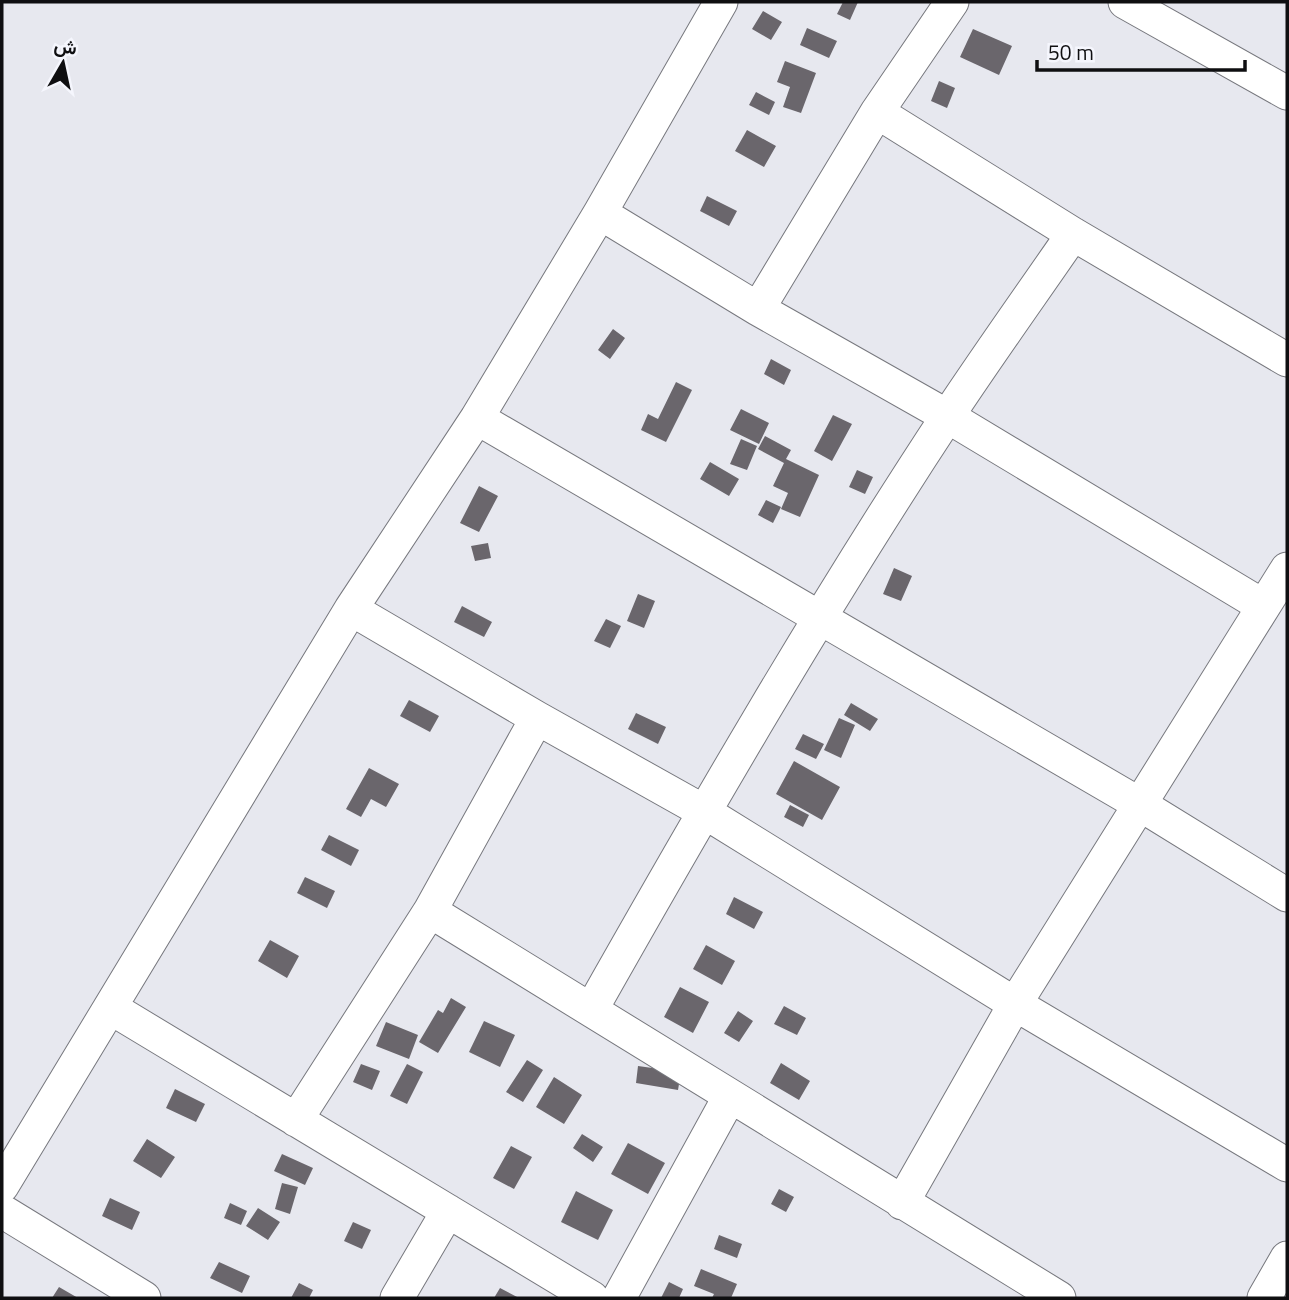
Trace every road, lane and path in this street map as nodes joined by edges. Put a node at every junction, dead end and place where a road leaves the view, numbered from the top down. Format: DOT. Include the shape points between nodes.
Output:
graph roads {
  1 [pos="721,2"];
  2 [pos="952,2"];
  3 [pos="1125,2"];
  4 [pos="1287,93"];
  5 [pos="877,112"];
  6 [pos="600,213"];
  7 [pos="1073,234"];
  8 [pos="758,309"];
  9 [pos="1287,360"];
  10 [pos="947,416"];
  11 [pos="477,418"];
  12 [pos="1287,569"];
  13 [pos="1263,606"];
  14 [pos="351,609"];
  15 [pos="819,619"];
  16 [pos="537,719"];
  17 [pos="1141,805"];
  18 [pos="703,811"];
  19 [pos="1287,895"];
  20 [pos="430,911"];
  21 [pos="1015,1004"];
  22 [pos="111,1008"];
  23 [pos="591,1010"];
  24 [pos="730,1096"];
  25 [pos="296,1120"];
  26 [pos="1287,1165"];
  27 [pos="2,1186"];
  28 [pos="902,1203"];
  29 [pos="2,1211"];
  30 [pos="448,1211"];
  31 [pos="1287,1258"];
  32 [pos="144,1298"];
  33 [pos="397,1298"];
  34 [pos="592,1298"];
  35 [pos="619,1298"];
  36 [pos="1059,1298"];
  37 [pos="1264,1298"];
  1 -- 6 [label="street"];
  2 -- 5 [label="street"];
  3 -- 4 [label="street"];
  5 -- 7 [label="street"];
  5 -- 8 [label="street"];
  6 -- 8 [label="street"];
  6 -- 11 [label="street"];
  7 -- 9 [label="street"];
  7 -- 10 [label="street"];
  8 -- 10 [label="street"];
  10 -- 13 [label="street"];
  10 -- 15 [label="street"];
  11 -- 14 [label="street"];
  11 -- 15 [label="street"];
  12 -- 13 [label="street"];
  13 -- 17 [label="street"];
  14 -- 16 [label="street"];
  14 -- 22 [label="street"];
  15 -- 17 [label="street"];
  15 -- 18 [label="street"];
  16 -- 18 [label="street"];
  16 -- 20 [label="street"];
  17 -- 19 [label="street"];
  17 -- 21 [label="street"];
  18 -- 21 [label="street"];
  18 -- 23 [label="street"];
  20 -- 23 [label="street"];
  20 -- 25 [label="street"];
  21 -- 26 [label="street"];
  21 -- 28 [label="street"];
  22 -- 25 [label="street"];
  22 -- 27 [label="street"];
  23 -- 24 [label="street"];
  24 -- 28 [label="street"];
  24 -- 35 [label="street"];
  25 -- 30 [label="street"];
  28 -- 36 [label="street"];
  29 -- 32 [label="street"];
  30 -- 33 [label="street"];
  30 -- 34 [label="street"];
  31 -- 37 [label="street"];
}
